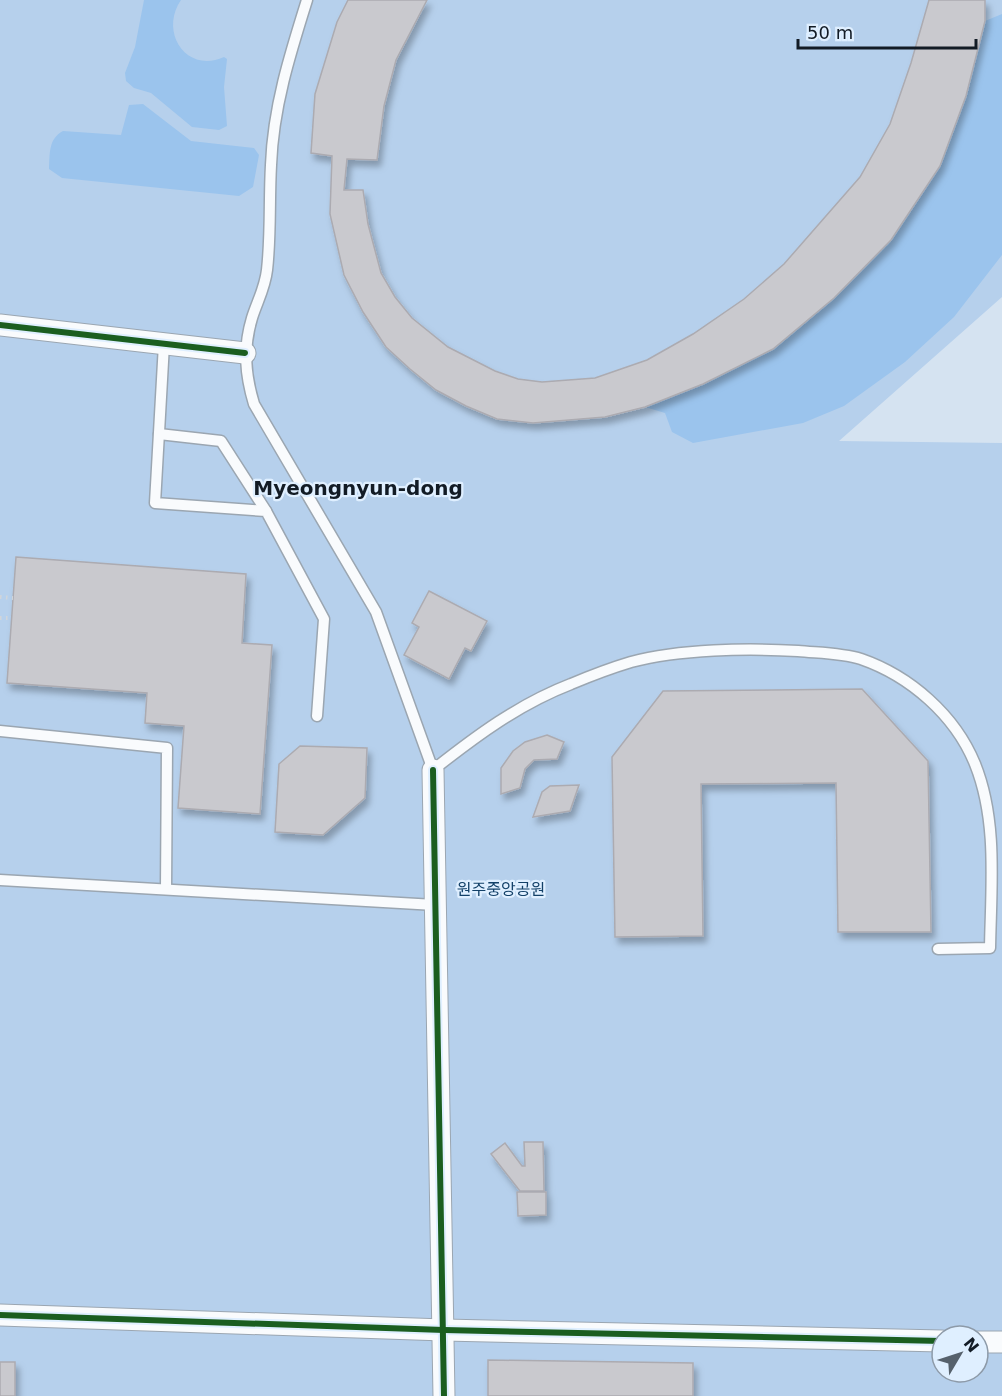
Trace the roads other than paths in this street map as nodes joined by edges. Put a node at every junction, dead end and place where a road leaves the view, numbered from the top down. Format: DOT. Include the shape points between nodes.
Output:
graph roads {
  1 [pos="307,0"];
  2 [pos="0,325"];
  3 [pos="164,344"];
  4 [pos="245,353"];
  5 [pos="159,434"];
  6 [pos="266,511"];
  7 [pos="317,717"];
  8 [pos="0,731"];
  9 [pos="433,770"];
  10 [pos="0,880"];
  11 [pos="166,889"];
  12 [pos="435,905"];
  13 [pos="938,948"];
  14 [pos="0,1315"];
  15 [pos="444,1330"];
  16 [pos="930,1341"];
  17 [pos="444,1396"];
  1 -- 4 [label="lane" via="282,81 271,164 271,235 265,285 252,318"];
  2 -- 3 [label="street"];
  3 -- 4 [label="street"];
  3 -- 5 [label="lane"];
  4 -- 9 [label="lane" via="254,404 376,612"];
  5 -- 6 [label="lane" via="221,441"];
  5 -- 6 [label="lane" via="155,503"];
  6 -- 7 [label="lane" via="324,619"];
  8 -- 11 [label="lane" via="167,748"];
  9 -- 12 [label="street"];
  9 -- 13 [label="lane" via="510,713 569,684 632,662 706,651 767,650 859,658 923,693 953,725 974,762 985,796 991,838 990,948"];
  10 -- 11 [label="lane"];
  11 -- 12 [label="lane"];
  12 -- 15 [label="street"];
  14 -- 15 [label="street"];
  15 -- 16 [label="street"];
  15 -- 17 [label="street"];
}
